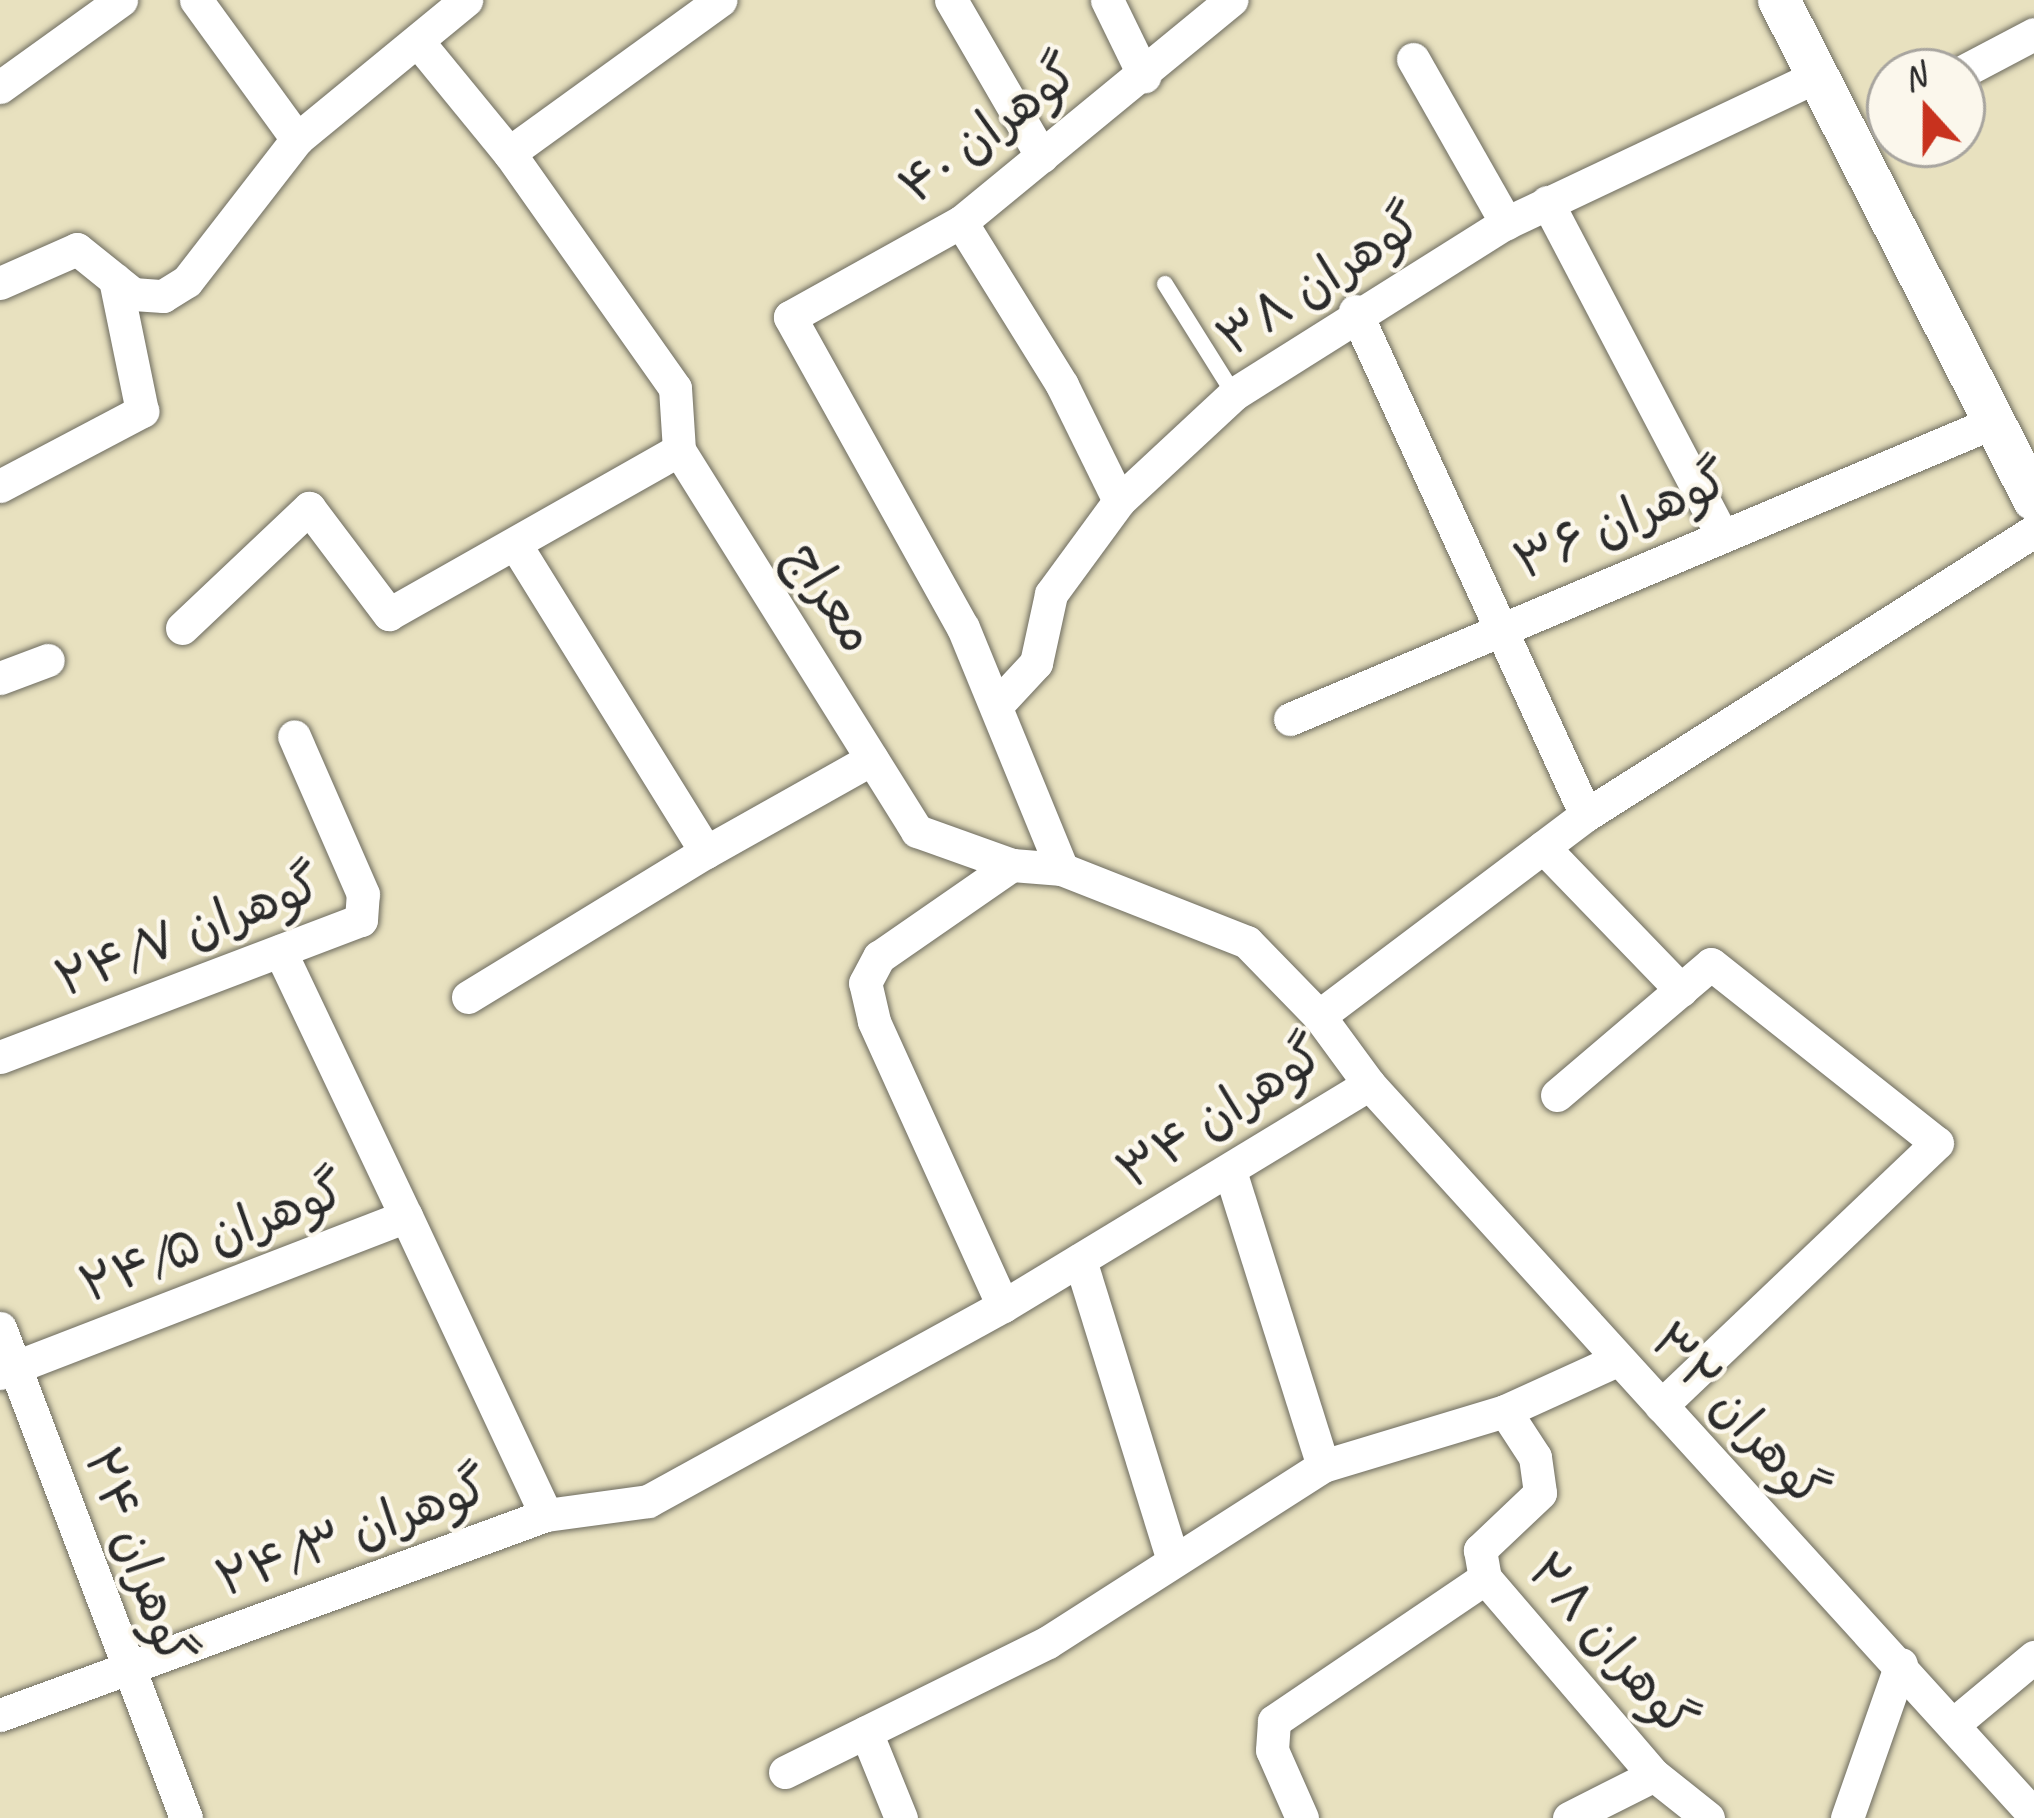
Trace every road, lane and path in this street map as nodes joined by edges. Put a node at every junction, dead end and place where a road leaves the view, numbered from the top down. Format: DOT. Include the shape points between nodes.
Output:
graph roads {
  1 [pos="122,0"];
  2 [pos="196,0"];
  3 [pos="466,0"];
  4 [pos="720,0"];
  5 [pos="951,0"];
  6 [pos="1107,0"];
  7 [pos="1231,0"];
  8 [pos="1779,0"];
  9 [pos="2034,34"];
  10 [pos="419,43"];
  11 [pos="1412,59"];
  12 [pos="1986,59"];
  13 [pos="1819,75"];
  14 [pos="1144,76"];
  15 [pos="0,87"];
  16 [pos="297,139"];
  17 [pos="509,153"];
  18 [pos="1042,157"];
  19 [pos="1547,202"];
  20 [pos="962,222"];
  21 [pos="1506,223"];
  22 [pos="115,280"];
  23 [pos="0,283"];
  24 [pos="1165,284"];
  25 [pos="1355,311"];
  26 [pos="1234,394"];
  27 [pos="1996,421"];
  28 [pos="679,450"];
  29 [pos="0,486"];
  30 [pos="2034,500"];
  31 [pos="1119,501"];
  32 [pos="2034,531"];
  33 [pos="1720,532"];
  34 [pos="517,547"];
  35 [pos="182,628"];
  36 [pos="1499,628"];
  37 [pos="48,660"];
  38 [pos="0,678"];
  39 [pos="997,706"];
  40 [pos="1290,719"];
  41 [pos="294,736"];
  42 [pos="872,759"];
  43 [pos="1586,815"];
  44 [pos="1543,847"];
  45 [pos="706,852"];
  46 [pos="1012,865"];
  47 [pos="1061,869"];
  48 [pos="280,951"];
  49 [pos="1681,989"];
  50 [pos="468,998"];
  51 [pos="1319,1016"];
  52 [pos="0,1057"];
  53 [pos="1369,1084"];
  54 [pos="1557,1095"];
  55 [pos="1230,1171"];
  56 [pos="406,1216"];
  57 [pos="1080,1260"];
  58 [pos="1004,1306"];
  59 [pos="0,1328"];
  60 [pos="1617,1360"];
  61 [pos="7,1370"];
  62 [pos="1661,1406"];
  63 [pos="1504,1411"];
  64 [pos="1323,1466"];
  65 [pos="546,1515"];
  66 [pos="1172,1558"];
  67 [pos="1485,1578"];
  68 [pos="2034,1657"];
  69 [pos="1901,1664"];
  70 [pos="125,1670"];
  71 [pos="0,1715"];
  72 [pos="1956,1722"];
  73 [pos="866,1732"];
  74 [pos="785,1772"];
  75 [pos="1654,1775"];
  76 [pos="2034,1815"];
  77 [pos="185,1818"];
  78 [pos="902,1818"];
  79 [pos="1302,1818"];
  80 [pos="1569,1818"];
  81 [pos="1708,1818"];
  82 [pos="1847,1818"];
  1 -- 15 [label="street"];
  2 -- 16 [label="street"];
  3 -- 10 [label="street"];
  4 -- 17 [label="street"];
  5 -- 18 [label="street"];
  6 -- 14 [label="street"];
  7 -- 14 [label="street, گوهران ۴۰"];
  8 -- 13 [label="street"];
  9 -- 12 [label="street"];
  10 -- 16 [label="street"];
  10 -- 17 [label="street, معراج"];
  11 -- 21 [label="street"];
  13 -- 19 [label="street, گوهران ۳۸"];
  13 -- 27 [label="street"];
  14 -- 18 [label="street, گوهران ۴۰"];
  16 -- 22 [label="street" via="187,281 147,298"];
  17 -- 28 [label="street, معراج" via="675,388"];
  18 -- 20 [label="street, گوهران ۴۰"];
  19 -- 21 [label="street, گوهران ۳۸"];
  19 -- 33 [label="street"];
  20 -- 31 [label="street" via="1062,385"];
  20 -- 39 [label="street, گوهران ۴۰" via="790,316 963,628"];
  21 -- 25 [label="street, گوهران ۳۸"];
  22 -- 23 [label="street" via="76,249"];
  22 -- 29 [label="street" via="142,411"];
  24 -- 26 [label="lane"];
  25 -- 26 [label="street, گوهران ۳۸"];
  25 -- 36 [label="street"];
  26 -- 31 [label="street, گوهران ۳۸"];
  27 -- 30 [label="street"];
  27 -- 33 [label="street, گوهران ۳۶"];
  28 -- 34 [label="street"];
  28 -- 42 [label="street, معراج"];
  31 -- 39 [label="street, گوهران ۳۸" via="1051,594 1036,663"];
  32 -- 43 [label="street, گوهران ۳۴"];
  33 -- 36 [label="street, گوهران ۳۶"];
  34 -- 35 [label="street" via="388,614 309,508"];
  34 -- 45 [label="street"];
  36 -- 40 [label="street, گوهران ۳۶"];
  36 -- 43 [label="street"];
  37 -- 38 [label="street"];
  39 -- 47 [label="street"];
  41 -- 48 [label="street, گوهران ۲۴/۷" via="364,911 350,926"];
  42 -- 45 [label="street"];
  42 -- 46 [label="street, معراج" via="916,831"];
  43 -- 44 [label="street, گوهران ۳۴"];
  44 -- 49 [label="street"];
  44 -- 51 [label="street, گوهران ۳۴"];
  45 -- 50 [label="street"];
  46 -- 47 [label="street, معراج"];
  46 -- 58 [label="street" via="879,957 865,982 874,1022"];
  47 -- 51 [label="street, معراج" via="1247,942"];
  48 -- 52 [label="street, گوهران ۲۴/۷"];
  48 -- 56 [label="street"];
  49 -- 54 [label="street"];
  49 -- 62 [label="street" via="1711,964 1937,1143"];
  51 -- 53 [label="street, گوهران ۳۴"];
  53 -- 55 [label="street, گوهران ۳۴"];
  53 -- 60 [label="street, گوهران ۳۲"];
  55 -- 57 [label="street, گوهران ۳۴"];
  55 -- 64 [label="street"];
  56 -- 61 [label="street, گوهران ۲۴/۵"];
  56 -- 65 [label="street, گوهران ۲۴/۵"];
  57 -- 58 [label="street, گوهران ۳۴"];
  57 -- 66 [label="street"];
  58 -- 65 [label="street, گوهران ۳۴" via="648,1501"];
  59 -- 61 [label="street, گوهران ۲۴"];
  60 -- 62 [label="street, گوهران ۳۲"];
  60 -- 63 [label="street"];
  61 -- 70 [label="street, گوهران ۲۴"];
  62 -- 69 [label="street, گوهران ۳۲"];
  63 -- 64 [label="street"];
  63 -- 67 [label="street, گوهران ۲۸" via="1534,1457 1540,1493 1480,1550"];
  64 -- 66 [label="street"];
  65 -- 70 [label="street, گوهران ۲۴/۳"];
  66 -- 73 [label="street" via="1048,1642"];
  67 -- 75 [label="street, گوهران ۲۸"];
  67 -- 79 [label="street" via="1274,1721 1271,1750"];
  68 -- 72 [label="street"];
  69 -- 72 [label="street, گوهران ۳۲"];
  69 -- 82 [label="street"];
  70 -- 71 [label="street, گوهران ۲۴/۳"];
  70 -- 77 [label="street, گوهران ۲۴"];
  72 -- 76 [label="street, گوهران ۳۲"];
  73 -- 74 [label="street"];
  73 -- 78 [label="street"];
  75 -- 80 [label="street"];
  75 -- 81 [label="street, گوهران ۲۸"];
}
